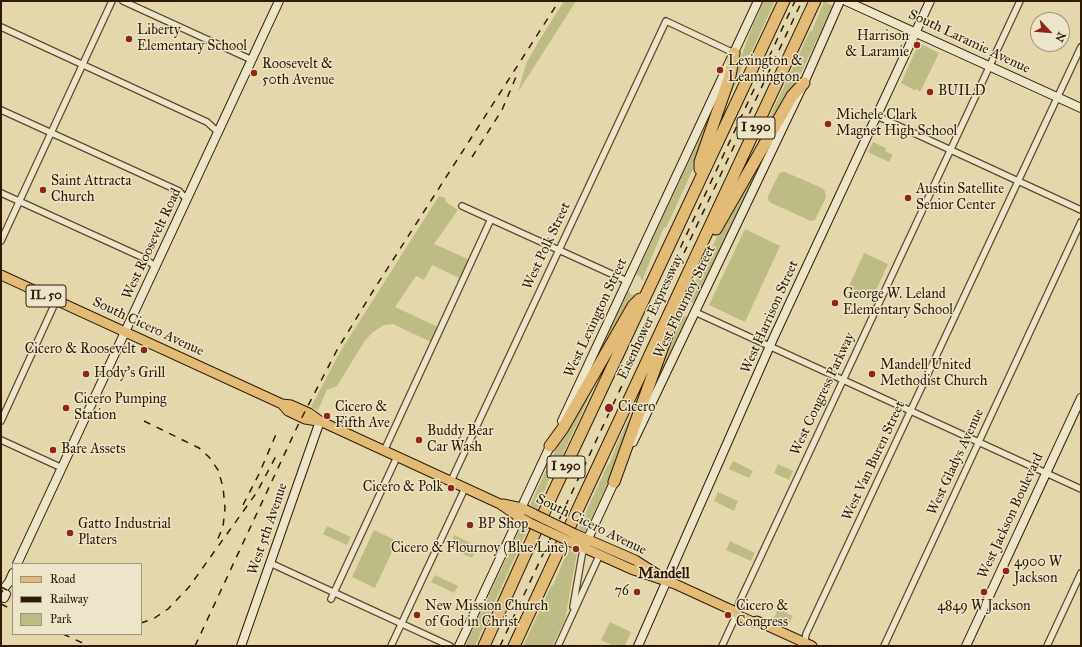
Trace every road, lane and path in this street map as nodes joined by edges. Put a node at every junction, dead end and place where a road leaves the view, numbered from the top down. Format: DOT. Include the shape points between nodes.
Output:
graph roads {
  1 [pos="112,1"];
  2 [pos="124,1"];
  3 [pos="279,1"];
  4 [pos="758,1"];
  5 [pos="784,1"];
  6 [pos="815,1"];
  7 [pos="840,1"];
  8 [pos="846,1"];
  9 [pos="930,1"];
  10 [pos="1020,1"];
  11 [pos="1,27"];
  12 [pos="916,32"];
  13 [pos="1081,47"];
  14 [pos="734,53"];
  15 [pos="252,60"];
  16 [pos="83,65"];
  17 [pos="990,66"];
  18 [pos="804,83"];
  19 [pos="1058,97"];
  20 [pos="1081,108"];
  21 [pos="1,110"];
  22 [pos="877,116"];
  23 [pos="218,132"];
  24 [pos="51,133"];
  25 [pos="951,150"];
  26 [pos="699,181"];
  27 [pos="1018,181"];
  28 [pos="1,193"];
  29 [pos="187,200"];
  30 [pos="20,201"];
  31 [pos="462,206"];
  32 [pos="1081,210"];
  33 [pos="491,220"];
  34 [pos="1081,222"];
  35 [pos="1,241"];
  36 [pos="699,249"];
  37 [pos="559,250"];
  38 [pos="156,267"];
  39 [pos="1,275"];
  40 [pos="627,281"];
  41 [pos="650,288"];
  42 [pos="56,301"];
  43 [pos="671,310"];
  44 [pos="695,312"];
  45 [pos="125,332"];
  46 [pos="770,347"];
  47 [pos="843,380"];
  48 [pos="1081,398"];
  49 [pos="911,411"];
  50 [pos="1,421"];
  51 [pos="320,421"];
  52 [pos="1,440"];
  53 [pos="978,442"];
  54 [pos="550,446"];
  55 [pos="384,451"];
  56 [pos="397,457"];
  57 [pos="62,468"];
  58 [pos="1046,473"];
  59 [pos="451,481"];
  60 [pos="614,482"];
  61 [pos="465,488"];
  62 [pos="1081,489"];
  63 [pos="500,504"];
  64 [pos="522,508"];
  65 [pos="519,517"];
  66 [pos="573,538"];
  67 [pos="586,544"];
  68 [pos="602,551"];
  69 [pos="17,563"];
  70 [pos="270,563"];
  71 [pos="1081,573"];
  72 [pos="12,575"];
  73 [pos="666,581"];
  74 [pos="5,591"];
  75 [pos="334,592"];
  76 [pos="331,599"];
  77 [pos="736,612"];
  78 [pos="570,619"];
  79 [pos="402,624"];
  80 [pos="807,645"];
  81 [pos="241,646"];
  82 [pos="391,646"];
  83 [pos="450,646"];
  84 [pos="459,646"];
  85 [pos="484,646"];
  86 [pos="514,646"];
  87 [pos="558,646"];
  88 [pos="638,646"];
  89 [pos="722,646"];
  90 [pos="884,646"];
  91 [pos="966,646"];
  92 [pos="1047,646"];
  1 -- 16 [label="street"];
  2 -- 15 [label="street"];
  3 -- 15 [label="street, West Roosevelt Road"];
  4 -- 14 [label="street, West Lexington Street"];
  5 -- 26 [label="highway, Eisenhower Expressway / I 290"];
  6 -- 36 [label="highway, Eisenhower Expressway / I 290"];
  7 -- 18 [label="street, West Flournoy Street"];
  8 -- 12 [label="street, South Laramie Avenue"];
  9 -- 12 [label="street, West Harrison Street"];
  10 -- 17 [label="street, West Congress Parkway"];
  11 -- 16 [label="street"];
  12 -- 17 [label="street, South Laramie Avenue"];
  12 -- 22 [label="street, West Harrison Street"];
  13 -- 19 [label="street, West Van Buren Street"];
  14 -- 26 [label="highway" via="730,76 700,162"];
  14 -- 37 [label="street, West Polk Street" via="666,21"];
  14 -- 40 [label="street, West Lexington Street"];
  15 -- 23 [label="street, West Roosevelt Road"];
  16 -- 23 [label="street" via="207,122"];
  16 -- 24 [label="street"];
  17 -- 19 [label="street, South Laramie Avenue"];
  17 -- 25 [label="street, West Congress Parkway"];
  18 -- 36 [label="highway" via="792,96 715,231"];
  18 -- 44 [label="street, West Flournoy Street"];
  19 -- 20 [label="street, South Laramie Avenue"];
  19 -- 27 [label="street, West Van Buren Street"];
  21 -- 24 [label="street"];
  22 -- 25 [label="street"];
  22 -- 46 [label="street, West Harrison Street"];
  23 -- 29 [label="street, West Roosevelt Road"];
  24 -- 29 [label="street" via="179,191"];
  24 -- 30 [label="street"];
  25 -- 27 [label="street"];
  25 -- 47 [label="street, West Congress Parkway"];
  26 -- 41 [label="highway, Eisenhower Expressway / I 290"];
  27 -- 32 [label="street"];
  27 -- 49 [label="street, West Van Buren Street"];
  28 -- 30 [label="street"];
  29 -- 38 [label="street, West Roosevelt Road"];
  30 -- 35 [label="street"];
  30 -- 38 [label="street" via="144,258"];
  31 -- 33 [label="street"];
  33 -- 37 [label="street"];
  33 -- 55 [label="street"];
  34 -- 53 [label="street, West Gladys Avenue"];
  36 -- 43 [label="highway, Eisenhower Expressway / I 290"];
  37 -- 40 [label="street"];
  37 -- 59 [label="street, West Polk Street"];
  38 -- 45 [label="street, West Roosevelt Road"];
  39 -- 42 [label="main road, South Cicero Avenue / IL 50"];
  40 -- 54 [label="street, West Lexington Street"];
  41 -- 54 [label="highway" via="633,306 563,428"];
  41 -- 85 [label="highway, Eisenhower Expressway / I 290"];
  42 -- 45 [label="main road, South Cicero Avenue / IL 50"];
  42 -- 50 [label="street"];
  43 -- 60 [label="highway" via="670,327"];
  43 -- 86 [label="highway, Eisenhower Expressway / I 290"];
  44 -- 46 [label="street"];
  44 -- 60 [label="street, West Flournoy Street"];
  45 -- 51 [label="main road, South Cicero Avenue / IL 50" via="282,404 294,414"];
  45 -- 57 [label="street, West Roosevelt Road"];
  46 -- 47 [label="street"];
  46 -- 73 [label="street, West Harrison Street"];
  47 -- 49 [label="street"];
  47 -- 77 [label="street, West Congress Parkway"];
  48 -- 58 [label="street, West Jackson Boulevard"];
  49 -- 53 [label="street"];
  49 -- 80 [label="street, West Van Buren Street" via="806,634"];
  51 -- 55 [label="main road, South Cicero Avenue / IL 50"];
  51 -- 70 [label="street, West 5th Avenue"];
  52 -- 57 [label="street"];
  53 -- 58 [label="street"];
  53 -- 90 [label="street, West Gladys Avenue"];
  54 -- 64 [label="street, West Lexington Street"];
  55 -- 56 [label="main road, South Cicero Avenue / IL 50"];
  56 -- 59 [label="main road, South Cicero Avenue / IL 50"];
  56 -- 75 [label="street"];
  57 -- 69 [label="street, West Roosevelt Road"];
  58 -- 62 [label="street"];
  58 -- 91 [label="street, West Jackson Boulevard"];
  59 -- 61 [label="main road, South Cicero Avenue / IL 50"];
  60 -- 67 [label="street, West Flournoy Street"];
  61 -- 63 [label="main road, South Cicero Avenue / IL 50"];
  61 -- 79 [label="street"];
  63 -- 64 [label="main road, South Cicero Avenue / IL 50"];
  63 -- 65 [label="main road, South Cicero Avenue / IL 50"];
  64 -- 65 [label="street, West Lexington Street"];
  64 -- 66 [label="main road, South Cicero Avenue / IL 50, bridge"];
  65 -- 66 [label="main road, South Cicero Avenue / IL 50, bridge"];
  65 -- 84 [label="street, West Lexington Street"];
  66 -- 67 [label="main road, South Cicero Avenue / IL 50"];
  67 -- 68 [label="main road, South Cicero Avenue / IL 50"];
  67 -- 78 [label="street, West Flournoy Street"];
  68 -- 73 [label="main road, South Cicero Avenue / IL 50" via="635,560"];
  68 -- 78 [label="street, West Flournoy Street"];
  70 -- 75 [label="street"];
  70 -- 81 [label="street, West 5th Avenue"];
  71 -- 92 [label="street"];
  72 -- 74 [label="street"];
  73 -- 77 [label="main road, South Cicero Avenue / IL 50"];
  73 -- 88 [label="street, West Harrison Street"];
  75 -- 76 [label="street"];
  75 -- 79 [label="street"];
  77 -- 80 [label="main road, South Cicero Avenue / IL 50" via="739,616 753,622 757,621"];
  77 -- 89 [label="street, West Congress Parkway"];
  78 -- 87 [label="street, West Flournoy Street"];
  79 -- 82 [label="street"];
  79 -- 83 [label="street"];
}
